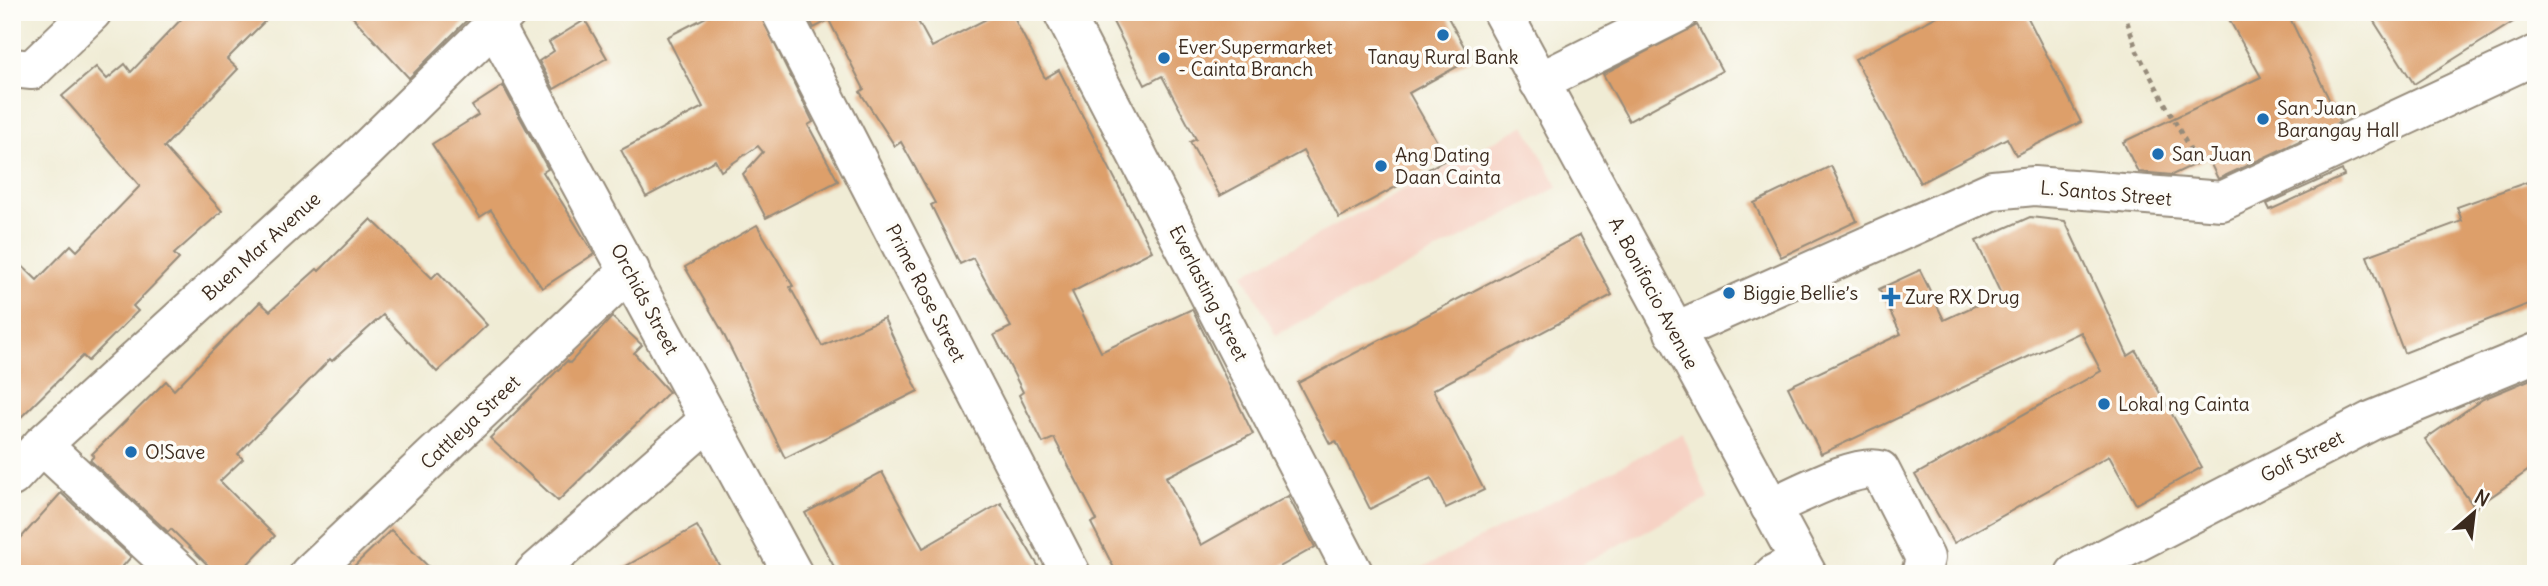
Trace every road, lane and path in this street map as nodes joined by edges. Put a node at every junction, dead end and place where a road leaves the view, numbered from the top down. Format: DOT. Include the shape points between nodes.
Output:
graph roads {
  1 [pos="92,12"];
  2 [pos="781,12"];
  3 [pos="1063,12"];
  4 [pos="1502,12"];
  5 [pos="1679,12"];
  6 [pos="2124,12"];
  7 [pos="501,19"];
  8 [pos="2536,55"];
  9 [pos="12,68"];
  10 [pos="1539,82"];
  11 [pos="2222,201"];
  12 [pos="630,270"];
  13 [pos="1674,332"];
  14 [pos="2536,353"];
  15 [pos="709,420"];
  16 [pos="42,445"];
  17 [pos="12,477"];
  18 [pos="1770,507"];
  19 [pos="1794,569"];
  20 [pos="181,574"];
  21 [pos="309,574"];
  22 [pos="534,574"];
  23 [pos="793,574"];
  24 [pos="1071,574"];
  25 [pos="1354,574"];
  26 [pos="1921,574"];
  27 [pos="2074,574"];
  1 -- 9 [label="street" via="32,70"];
  2 -- 24 [label="street, Prime Rose Street"];
  3 -- 25 [label="street, Everlasting Street"];
  4 -- 10 [label="street, A. Bonifacio Avenue"];
  5 -- 10 [label="street"];
  6 -- 11 [label="path" via="2137,51 2182,138"];
  7 -- 12 [label="street, Orchids Street"];
  7 -- 16 [label="street, Buen Mar Avenue" via="364,152"];
  8 -- 11 [label="street, L. Santos Street"];
  10 -- 13 [label="street, A. Bonifacio Avenue"];
  11 -- 13 [label="street, L. Santos Street" via="2034,186 1993,190"];
  12 -- 15 [label="street, Orchids Street"];
  12 -- 21 [label="street, Cattleya Street"];
  13 -- 18 [label="street, A. Bonifacio Avenue"];
  14 -- 27 [label="street, Golf Street" via="2371,421"];
  15 -- 22 [label="street"];
  15 -- 23 [label="street, Orchids Street"];
  16 -- 17 [label="street, Buen Mar Avenue"];
  16 -- 20 [label="street"];
  18 -- 19 [label="street, A. Bonifacio Avenue"];
  18 -- 26 [label="street" via="1836,479 1871,468 1880,470 1925,558"];
}
